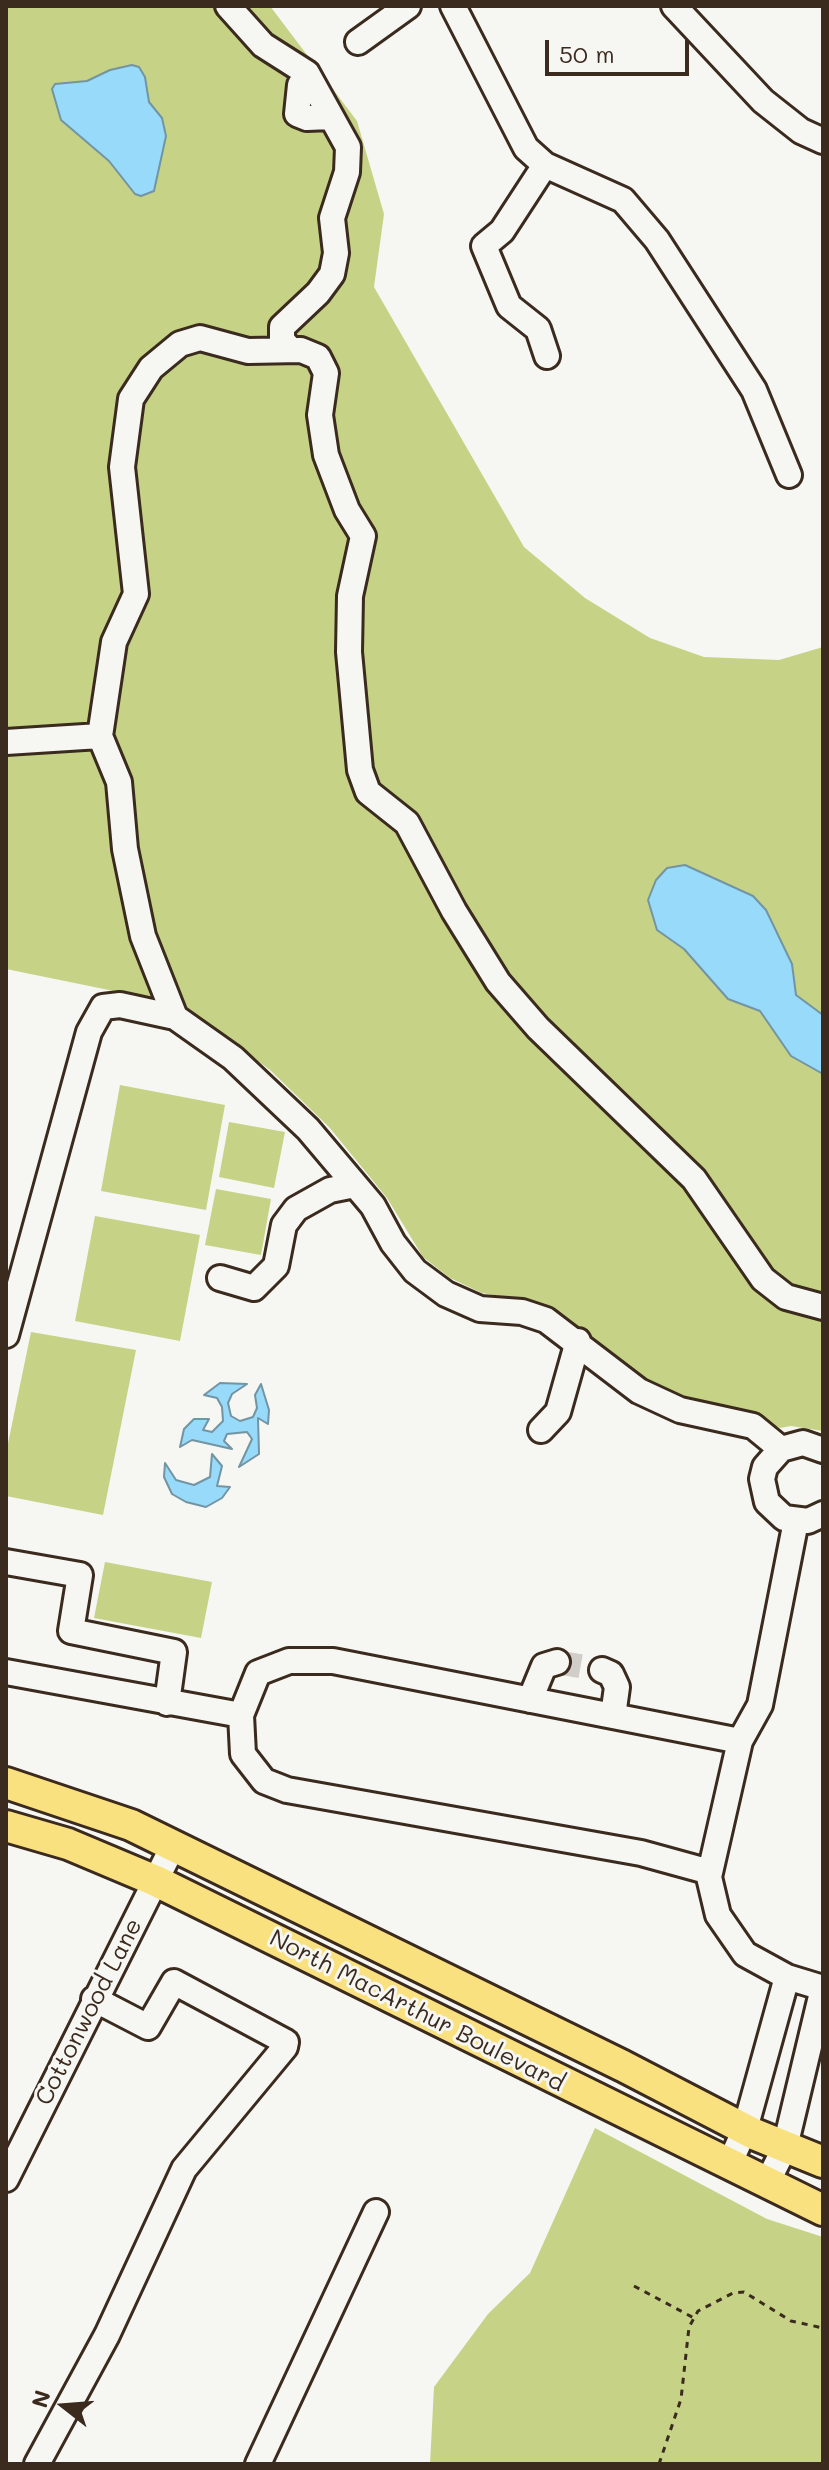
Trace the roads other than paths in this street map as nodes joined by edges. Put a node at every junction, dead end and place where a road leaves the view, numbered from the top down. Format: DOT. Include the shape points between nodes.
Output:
graph roads {
  1 [pos="228,6"];
  2 [pos="408,6"];
  3 [pos="453,6"];
  4 [pos="674,6"];
  5 [pos="358,42"];
  6 [pos="823,141"];
  7 [pos="545,165"];
  8 [pos="289,348"];
  9 [pos="547,356"];
  10 [pos="789,475"];
  11 [pos="100,736"];
  12 [pos="6,742"];
  13 [pos="175,1017"];
  14 [pos="355,1185"];
  15 [pos="220,1278"];
  16 [pos="823,1307"];
  17 [pos="6,1335"];
  18 [pos="578,1341"];
  19 [pos="541,1430"];
  20 [pos="781,1449"];
  21 [pos="823,1450"];
  22 [pos="823,1514"];
  23 [pos="796,1521"];
  24 [pos="6,1562"];
  25 [pos="557,1662"];
  26 [pos="602,1670"];
  27 [pos="6,1672"];
  28 [pos="530,1700"];
  29 [pos="167,1703"];
  30 [pos="241,1715"];
  31 [pos="613,1716"];
  32 [pos="740,1741"];
  33 [pos="6,1783"];
  34 [pos="6,1826"];
  35 [pos="173,1846"];
  36 [pos="710,1872"];
  37 [pos="156,1881"];
  38 [pos="787,1977"];
  39 [pos="823,1988"];
  40 [pos="94,1999"];
  41 [pos="745,2129"];
  42 [pos="785,2147"];
  43 [pos="823,2162"];
  44 [pos="729,2165"];
  45 [pos="6,2179"];
  46 [pos="767,2183"];
  47 [pos="823,2210"];
  48 [pos="376,2212"];
  49 [pos="37,2464"];
  50 [pos="258,2464"];
  1 -- 8 [label="street" via="263,45 307,73 348,147 347,172 332,218 332,274 282,327 282,340"];
  2 -- 5 [label="street"];
  3 -- 7 [label="street" via="526,148"];
  4 -- 6 [label="street" via="763,101"];
  7 -- 9 [label="street" via="502,231 484,246 509,306 538,329"];
  7 -- 10 [label="street" via="623,200 657,240 754,390"];
  8 -- 11 [label="street" via="248,351 200,338 180,344 140,381 131,399 122,467 136,594 114,642"];
  8 -- 16 [label="street" via="318,357 326,373 320,415 326,455 363,536 350,596 349,652 360,770 368,792 407,823 498,982 538,1028 694,1179 763,1279 786,1297"];
  11 -- 12 [label="street"];
  11 -- 13 [label="street" via="119,782 125,849 143,936"];
  13 -- 14 [label="street" via="233,1058 308,1129"];
  13 -- 17 [label="street" via="120,1005 103,1007 96,1019"];
  14 -- 15 [label="street" via="312,1197 296,1209 284,1225 276,1266 254,1288"];
  14 -- 18 [label="street" via="415,1271 446,1294 480,1309 546,1320"];
  18 -- 19 [label="street" via="558,1412"];
  18 -- 20 [label="street" via="639,1391 680,1410 753,1426"];
  20 -- 21 [label="street" via="803,1443"];
  20 -- 23 [label="street" via="765,1467 763,1490 774,1511"];
  22 -- 23 [label="street"];
  23 -- 32 [label="street" via="760,1705"];
  24 -- 29 [label="street" via="80,1575 71,1631 174,1652"];
  25 -- 28 [label="street" via="544,1666"];
  26 -- 31 [label="street" via="611,1674 617,1687"];
  27 -- 29 [label="street"];
  28 -- 30 [label="street" via="333,1661 289,1661 258,1673"];
  28 -- 31 [label="street"];
  29 -- 30 [label="street"];
  30 -- 36 [label="street" via="243,1754 264,1781 287,1790 641,1853"];
  31 -- 32 [label="street"];
  32 -- 36 [label="street"];
  33 -- 35 [label="main road, North MacArthur Boulevard" via="88,1809"];
  34 -- 37 [label="main road, North MacArthur Boulevard" via="68,1844"];
  35 -- 37 [label="street, Cottonwood Lane"];
  35 -- 41 [label="main road, North MacArthur Boulevard"];
  36 -- 38 [label="street" via="718,1915 745,1954"];
  37 -- 40 [label="street, Cottonwood Lane"];
  37 -- 44 [label="main road, North MacArthur Boulevard"];
  38 -- 39 [label="street"];
  38 -- 41 [label="street"];
  39 -- 42 [label="street"];
  40 -- 45 [label="street, Cottonwood Lane"];
  40 -- 49 [label="street" via="148,2027 174,1982 286,2042 184,2169 107,2335"];
  41 -- 42 [label="main road, North MacArthur Boulevard"];
  41 -- 44 [label="street"];
  42 -- 43 [label="main road, North MacArthur Boulevard"];
  42 -- 46 [label="street"];
  44 -- 46 [label="main road, North MacArthur Boulevard"];
  46 -- 47 [label="main road, North MacArthur Boulevard"];
  48 -- 50 [label="street"];
}
